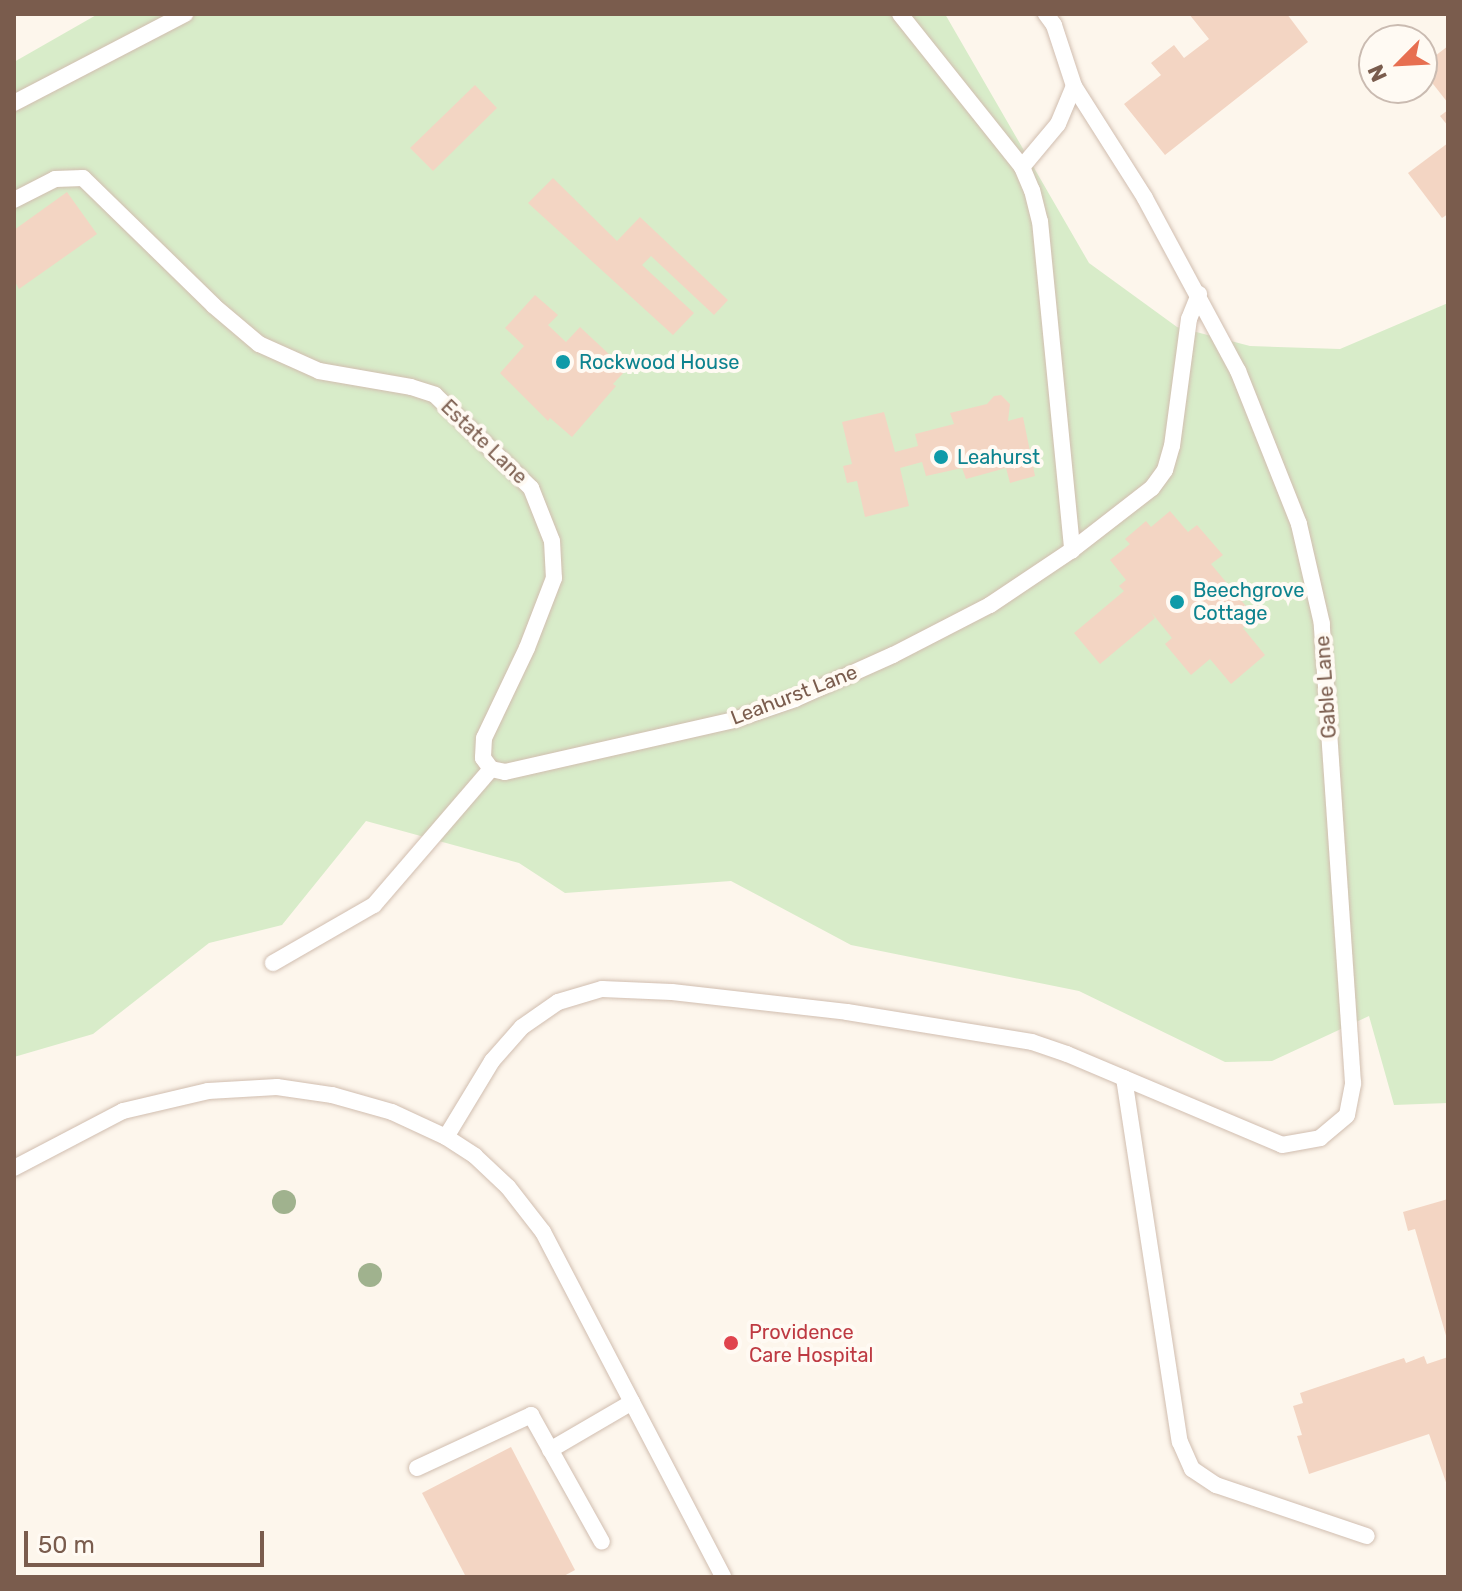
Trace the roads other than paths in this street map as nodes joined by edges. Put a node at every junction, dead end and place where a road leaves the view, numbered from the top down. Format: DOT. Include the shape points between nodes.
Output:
graph roads {
  1 [pos="185,14"];
  2 [pos="900,14"];
  3 [pos="1046,14"];
  4 [pos="1074,86"];
  5 [pos="14,103"];
  6 [pos="1022,167"];
  7 [pos="14,200"];
  8 [pos="1199,294"];
  9 [pos="1072,550"];
  10 [pos="491,769"];
  11 [pos="273,963"];
  12 [pos="1124,1078"];
  13 [pos="446,1137"];
  14 [pos="14,1168"];
  15 [pos="632,1402"];
  16 [pos="550,1450"];
  17 [pos="417,1468"];
  18 [pos="1367,1536"];
  19 [pos="602,1542"];
  20 [pos="723,1577"];
  1 -- 5 [label="lane"];
  2 -- 6 [label="lane"];
  3 -- 4 [label="lane, Gable Lane"];
  4 -- 6 [label="lane" via="1058,124"];
  4 -- 8 [label="lane, Gable Lane"];
  6 -- 9 [label="lane" via="1040,221"];
  7 -- 10 [label="lane, Estate Lane" via="55,179 83,178 259,344 319,371 435,395 531,488 552,541 554,578 484,738 483,758"];
  8 -- 9 [label="lane, Leahurst Lane" via="1189,319 1165,470 1152,488"];
  8 -- 12 [label="lane, Gable Lane" via="1238,371 1295,511 1322,624 1353,1083 1347,1115 1320,1138 1282,1145"];
  9 -- 10 [label="lane, Leahurst Lane" via="990,605 795,699 689,732 505,772"];
  10 -- 11 [label="lane" via="374,905"];
  12 -- 13 [label="lane, Gable Lane" via="1032,1042 847,1012 602,989 558,1002 522,1027 492,1061"];
  12 -- 18 [label="lane" via="1180,1442 1192,1469 1216,1485"];
  13 -- 14 [label="lane" via="392,1112 332,1095 277,1087 208,1091 123,1111"];
  13 -- 15 [label="lane" via="508,1187 543,1232"];
  15 -- 16 [label="lane"];
  15 -- 20 [label="lane"];
  16 -- 17 [label="lane" via="531,1415"];
  16 -- 19 [label="lane"];
}
